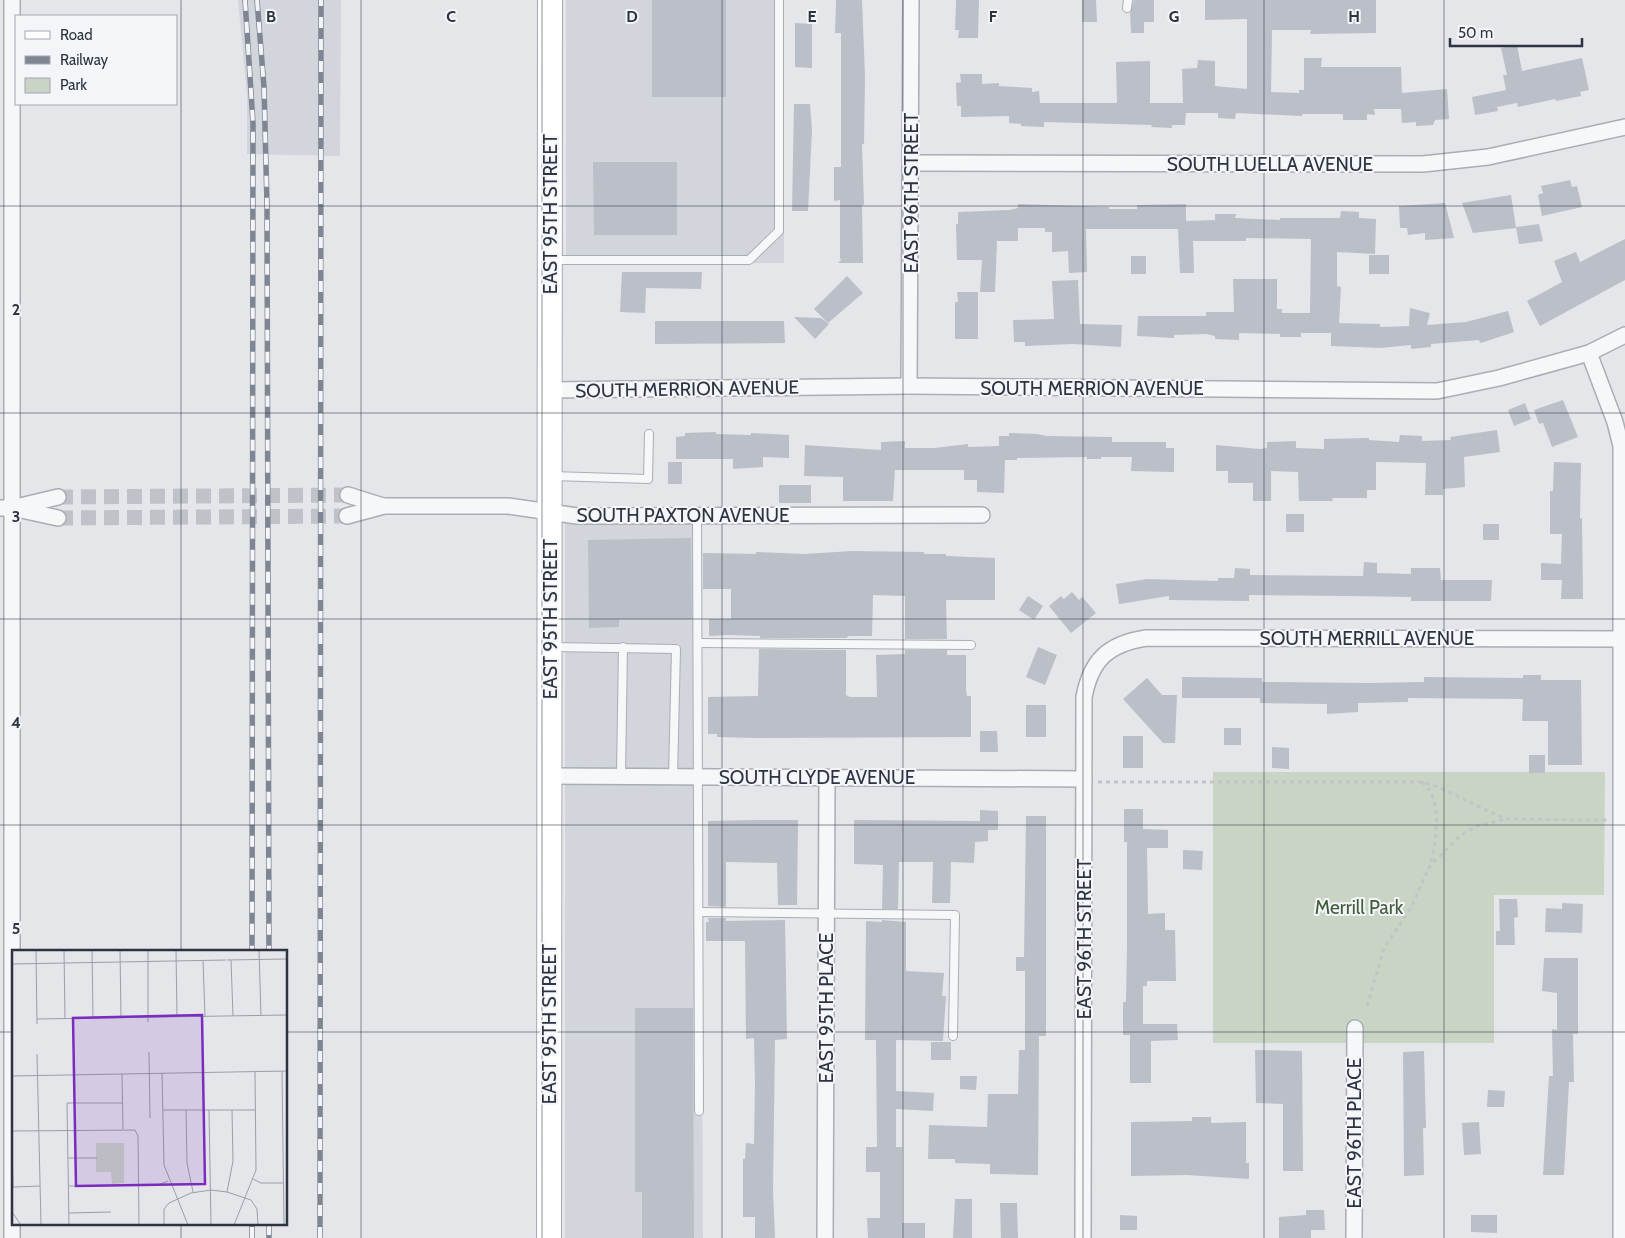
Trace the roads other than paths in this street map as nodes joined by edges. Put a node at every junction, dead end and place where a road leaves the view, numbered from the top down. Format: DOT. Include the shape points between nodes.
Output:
graph roads {
  1 [pos="12,0"];
  2 [pos="550,0"];
  3 [pos="780,0"];
  4 [pos="911,0"];
  5 [pos="6,104"];
  6 [pos="1625,127"];
  7 [pos="911,163"];
  8 [pos="6,238"];
  9 [pos="550,260"];
  10 [pos="1625,335"];
  11 [pos="1589,353"];
  12 [pos="6,373"];
  13 [pos="909,386"];
  14 [pos="550,390"];
  15 [pos="649,434"];
  16 [pos="550,476"];
  17 [pos="348,495"];
  18 [pos="58,497"];
  19 [pos="384,506"];
  20 [pos="6,508"];
  21 [pos="549,512"];
  22 [pos="982,515"];
  23 [pos="347,516"];
  24 [pos="697,516"];
  25 [pos="58,518"];
  26 [pos="1623,639"];
  27 [pos="6,641"];
  28 [pos="698,643"];
  29 [pos="971,645"];
  30 [pos="550,647"];
  31 [pos="623,647"];
  32 [pos="1111,648"];
  33 [pos="6,775"];
  34 [pos="549,776"];
  35 [pos="622,776"];
  36 [pos="673,777"];
  37 [pos="699,777"];
  38 [pos="827,777"];
  39 [pos="1090,780"];
  40 [pos="6,909"];
  41 [pos="699,912"];
  42 [pos="826,913"];
  43 [pos="1355,1028"];
  44 [pos="953,1036"];
  45 [pos="6,1044"];
  46 [pos="699,1111"];
  47 [pos="6,1179"];
  48 [pos="12,1238"];
  49 [pos="549,1238"];
  50 [pos="825,1238"];
  51 [pos="1083,1238"];
  52 [pos="1354,1238"];
  53 [pos="1621,1238"];
  1 -- 5 [label="street"];
  2 -- 9 [label="main road, EAST 95TH STREET"];
  3 -- 9 [label="lane" via="780,231 749,260"];
  4 -- 7 [label="street, EAST 96TH STREET"];
  5 -- 8 [label="street"];
  6 -- 7 [label="street, SOUTH LUELLA AVENUE" via="1488,157 1423,164"];
  7 -- 13 [label="street, EAST 96TH STREET"];
  8 -- 12 [label="street"];
  9 -- 14 [label="main road, EAST 95TH STREET"];
  10 -- 11 [label="street, SOUTH MERRION AVENUE"];
  11 -- 13 [label="street, SOUTH MERRION AVENUE" via="1437,391"];
  11 -- 26 [label="street" via="1621,446"];
  12 -- 20 [label="street"];
  13 -- 14 [label="street, SOUTH MERRION AVENUE"];
  14 -- 16 [label="main road, EAST 95TH STREET"];
  15 -- 16 [label="lane" via="648,479"];
  16 -- 21 [label="main road, EAST 95TH STREET"];
  17 -- 19 [label="street, SOUTH PAXTON AVENUE"];
  18 -- 20 [label="street"];
  19 -- 21 [label="street, SOUTH PAXTON AVENUE" via="508,506"];
  19 -- 23 [label="street, SOUTH PAXTON AVENUE"];
  20 -- 25 [label="street"];
  20 -- 27 [label="street"];
  21 -- 24 [label="street, SOUTH PAXTON AVENUE" via="577,516"];
  21 -- 30 [label="main road, EAST 95TH STREET"];
  22 -- 24 [label="street, SOUTH PAXTON AVENUE"];
  24 -- 28 [label="lane"];
  26 -- 32 [label="street, SOUTH MERRILL AVENUE" via="1146,638 1128,640"];
  26 -- 53 [label="street"];
  27 -- 33 [label="street"];
  28 -- 29 [label="lane"];
  28 -- 37 [label="lane"];
  30 -- 31 [label="lane"];
  30 -- 34 [label="main road, EAST 95TH STREET"];
  31 -- 35 [label="lane"];
  31 -- 36 [label="lane" via="676,649"];
  32 -- 39 [label="street, EAST 96TH STREET" via="1088,677 1084,697"];
  33 -- 40 [label="street"];
  34 -- 35 [label="street, SOUTH CLYDE AVENUE"];
  34 -- 49 [label="main road, EAST 95TH STREET"];
  35 -- 36 [label="street, SOUTH CLYDE AVENUE"];
  36 -- 37 [label="street, SOUTH CLYDE AVENUE"];
  37 -- 38 [label="street, SOUTH CLYDE AVENUE"];
  37 -- 41 [label="lane"];
  38 -- 39 [label="street, SOUTH CLYDE AVENUE"];
  38 -- 42 [label="street, EAST 95TH PLACE"];
  39 -- 51 [label="street, EAST 96TH STREET"];
  40 -- 45 [label="street"];
  41 -- 42 [label="lane"];
  41 -- 46 [label="lane"];
  42 -- 44 [label="lane" via="954,915"];
  42 -- 50 [label="street, EAST 95TH PLACE"];
  43 -- 52 [label="street, EAST 96TH PLACE"];
  45 -- 47 [label="street"];
  47 -- 48 [label="street"];
}
